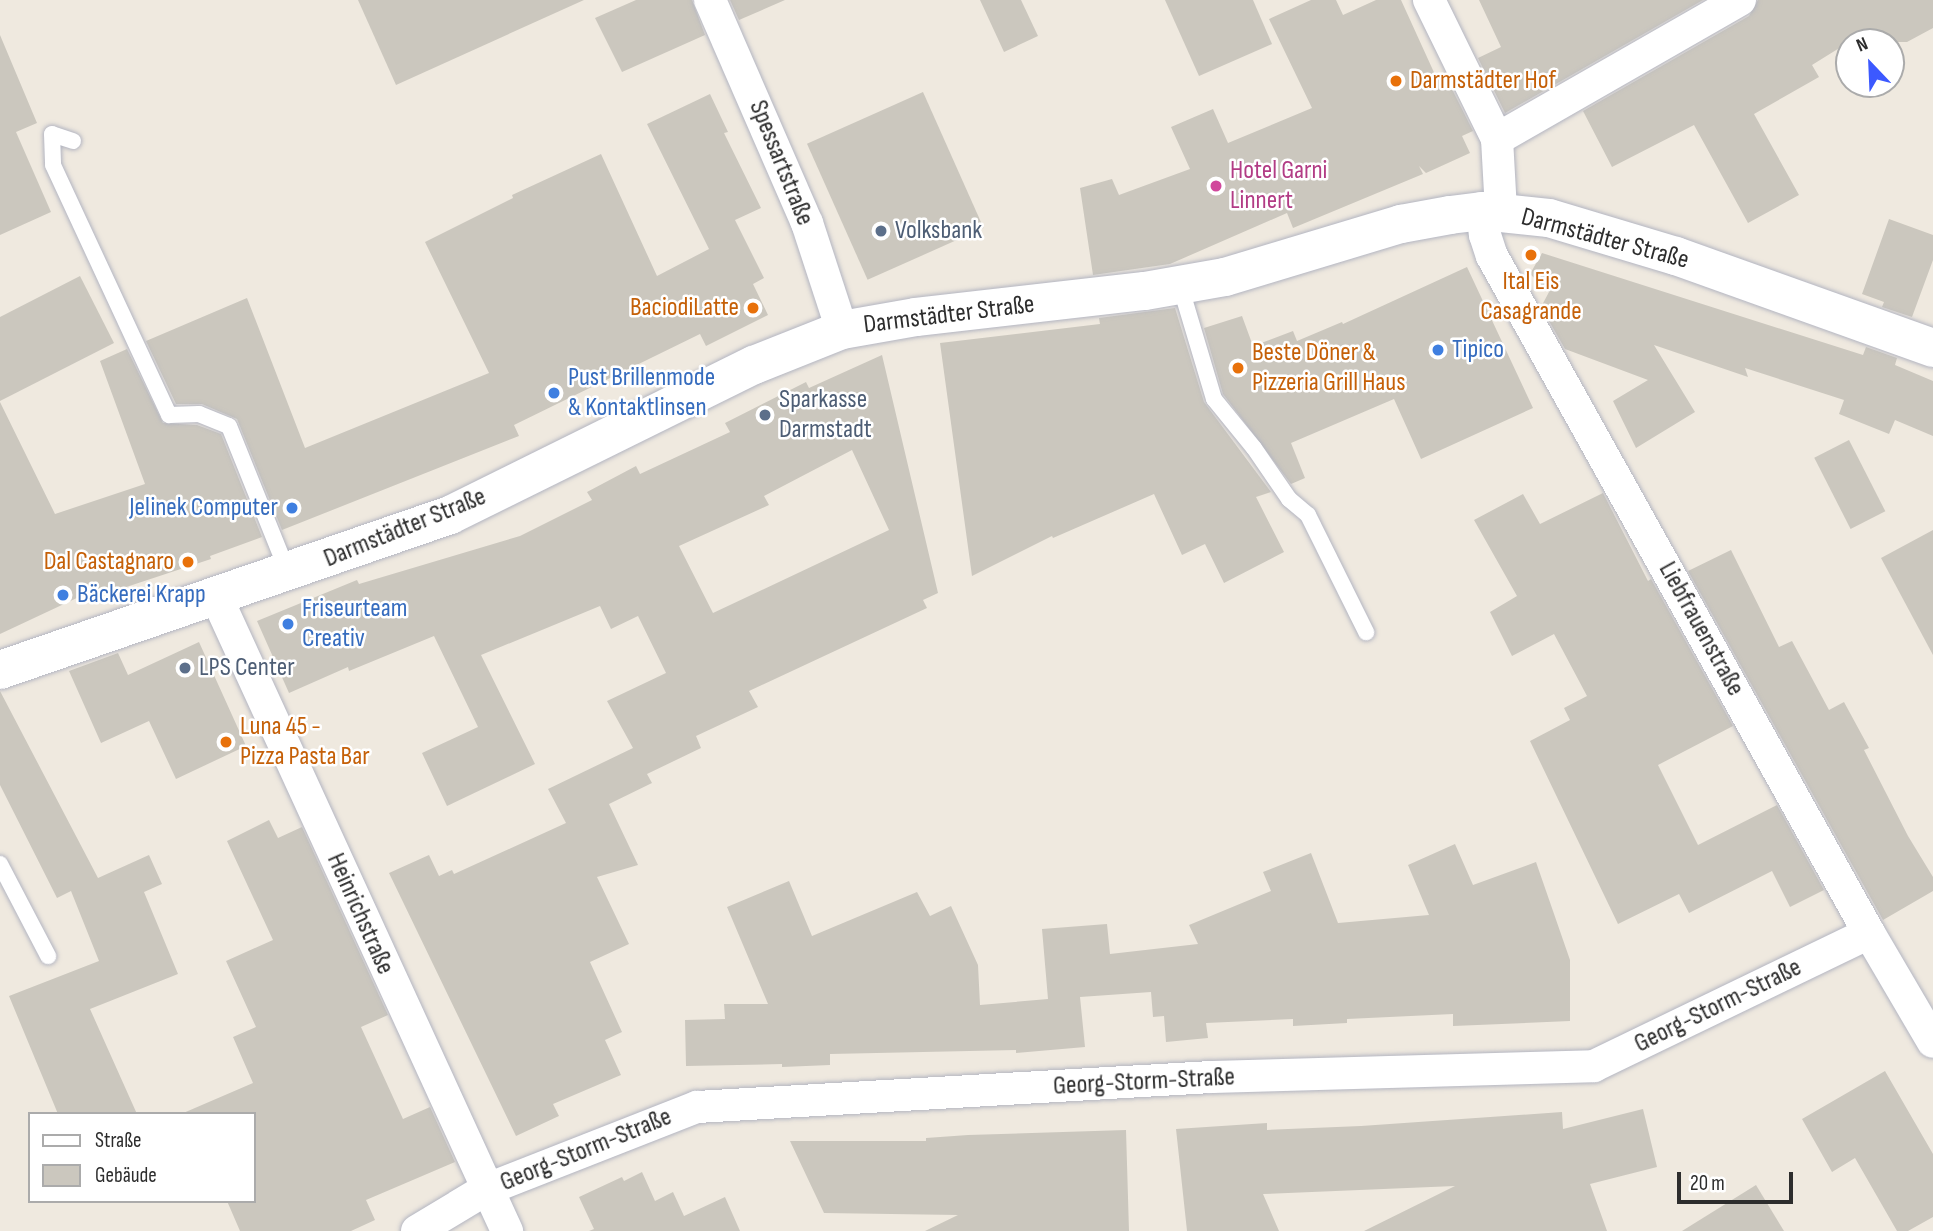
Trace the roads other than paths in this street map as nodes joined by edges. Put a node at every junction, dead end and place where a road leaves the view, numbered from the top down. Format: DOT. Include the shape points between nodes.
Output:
graph roads {
  1 [pos="710,0"];
  2 [pos="1429,0"];
  3 [pos="1740,0"];
  4 [pos="1497,139"];
  5 [pos="73,141"];
  6 [pos="1492,211"];
  7 [pos="1180,285"];
  8 [pos="842,330"];
  9 [pos="1933,348"];
  10 [pos="288,573"];
  11 [pos="216,596"];
  12 [pos="1366,632"];
  13 [pos="0,670"];
  14 [pos="0,864"];
  15 [pos="1868,933"];
  16 [pos="48,956"];
  17 [pos="1933,1042"];
  18 [pos="485,1190"];
  19 [pos="417,1231"];
  20 [pos="507,1231"];
  1 -- 8 [label="street, Spessartstraße" via="807,223"];
  2 -- 4 [label="street"];
  3 -- 4 [label="street"];
  4 -- 6 [label="street, Liebfrauenstraße"];
  5 -- 10 [label="lane" via="52,134 53,165 169,415 200,414 229,426"];
  6 -- 7 [label="street, Darmstädter Straße" via="1401,224 1226,277"];
  6 -- 9 [label="street, Darmstädter Straße" via="1549,218 1676,256"];
  6 -- 15 [label="street, Liebfrauenstraße" via="1485,235 1492,256"];
  7 -- 8 [label="street, Darmstädter Straße"];
  7 -- 12 [label="lane" via="1214,399 1289,499 1308,515"];
  8 -- 10 [label="street, Darmstädter Straße" via="754,365 450,515"];
  10 -- 11 [label="street, Darmstädter Straße"];
  11 -- 13 [label="street, Darmstädter Straße"];
  11 -- 18 [label="street, Heinrichstraße"];
  14 -- 16 [label="lane"];
  15 -- 17 [label="street, Liebfrauenstraße"];
  15 -- 18 [label="street, Georg-Storm-Straße" via="1594,1066 1212,1077 697,1107"];
  18 -- 19 [label="street, Georg-Storm-Straße"];
  18 -- 20 [label="street, Heinrichstraße"];
}
